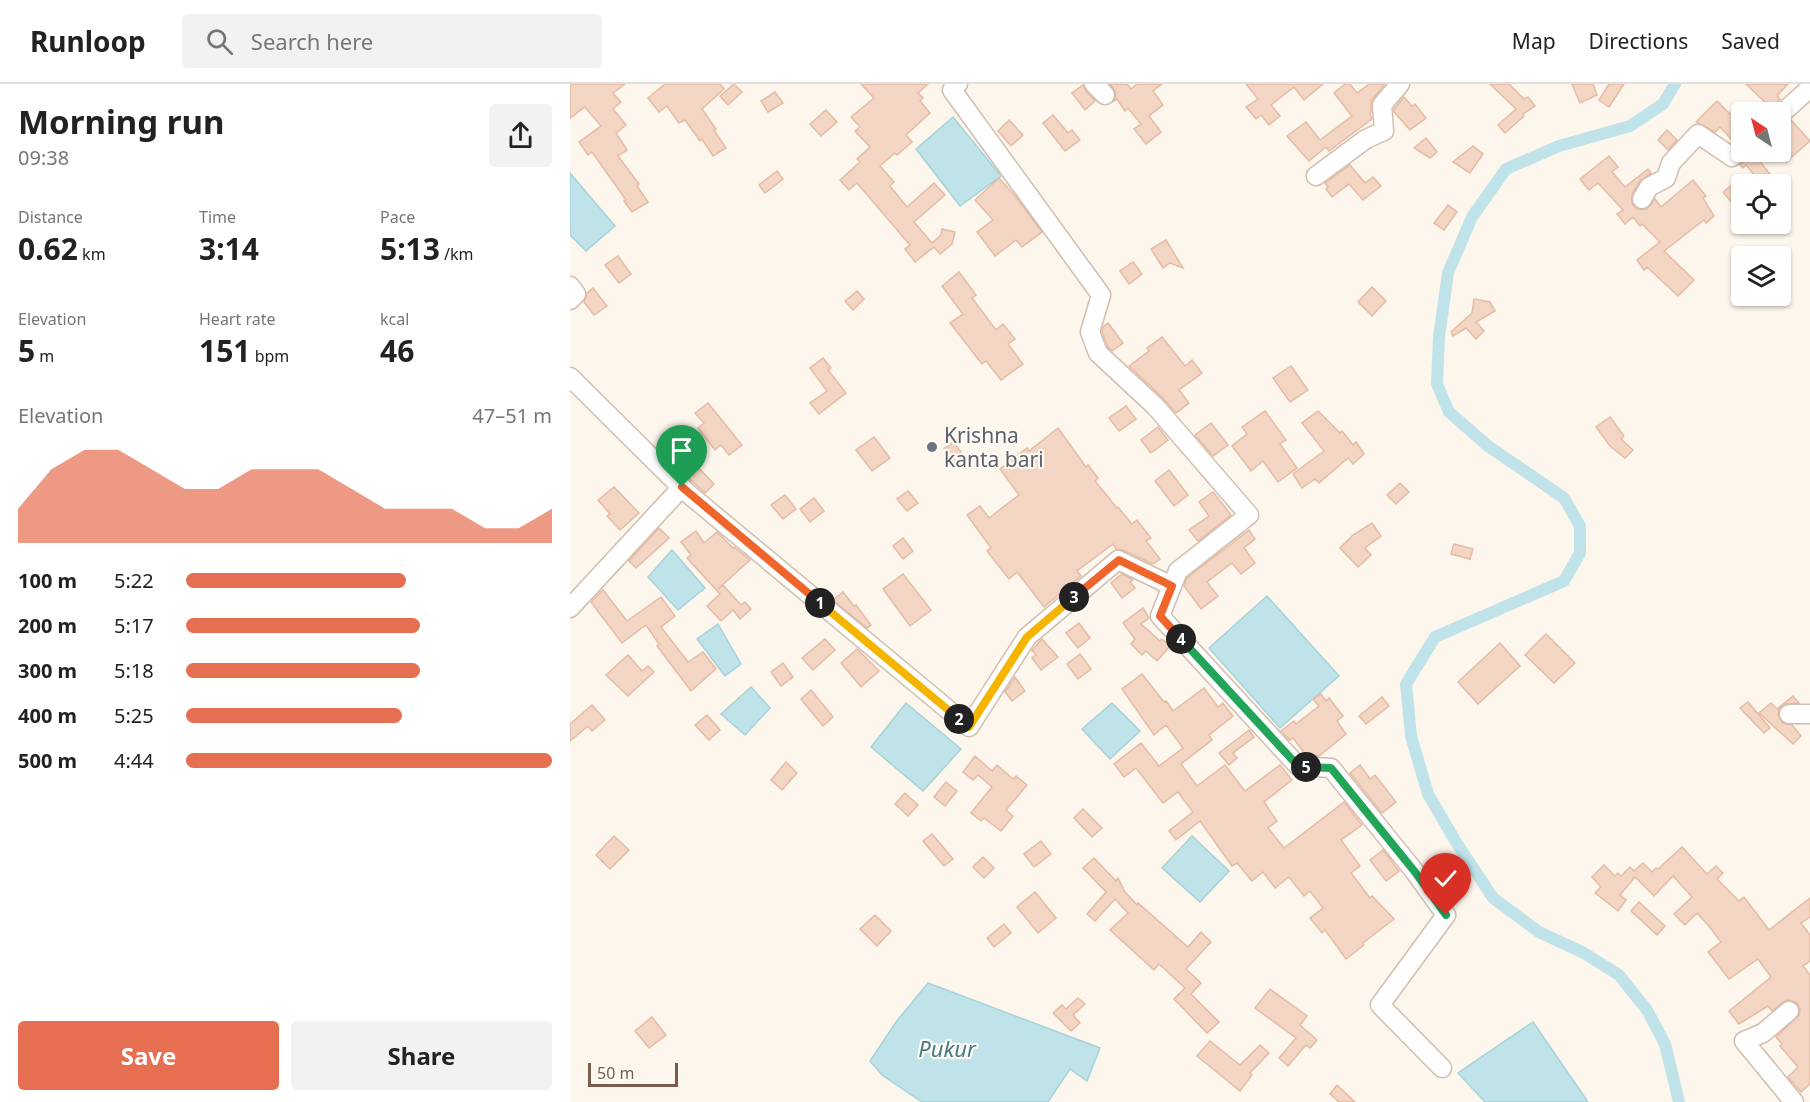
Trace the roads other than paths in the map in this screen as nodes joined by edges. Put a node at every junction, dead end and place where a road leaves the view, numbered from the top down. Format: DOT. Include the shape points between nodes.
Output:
graph roads {
  1 [pos="958,84"];
  2 [pos="1400,84"];
  3 [pos="1810,88"];
  4 [pos="1791,105"];
  5 [pos="1731,156"];
  6 [pos="1316,176"];
  7 [pos="1642,199"];
  8 [pos="570,286"];
  9 [pos="570,300"];
  10 [pos="570,377"];
  11 [pos="682,487"];
  12 [pos="1172,586"];
  13 [pos="570,608"];
  14 [pos="1789,714"];
  15 [pos="1810,714"];
  16 [pos="1790,1011"];
  17 [pos="1442,1068"];
  18 [pos="1794,1102"];
  1 -- 12 [label="street" via="952,90 1101,295 1090,332 1098,353 1155,406 1249,515 1178,571"];
  2 -- 6 [label="street" via="1382,105 1384,130"];
  3 -- 4 [label="street"];
  5 -- 7 [label="street" via="1698,134 1671,163 1666,178 1649,187"];
  8 -- 9 [label="street" via="576,294"];
  10 -- 11 [label="street"];
  11 -- 12 [label="street" via="969,727 1027,637 1119,560"];
  11 -- 13 [label="street"];
  12 -- 17 [label="street" via="1160,616 1298,766 1331,768 1446,915 1380,1005"];
  14 -- 15 [label="street"];
  16 -- 18 [label="street" via="1763,1033 1744,1041"];
}
